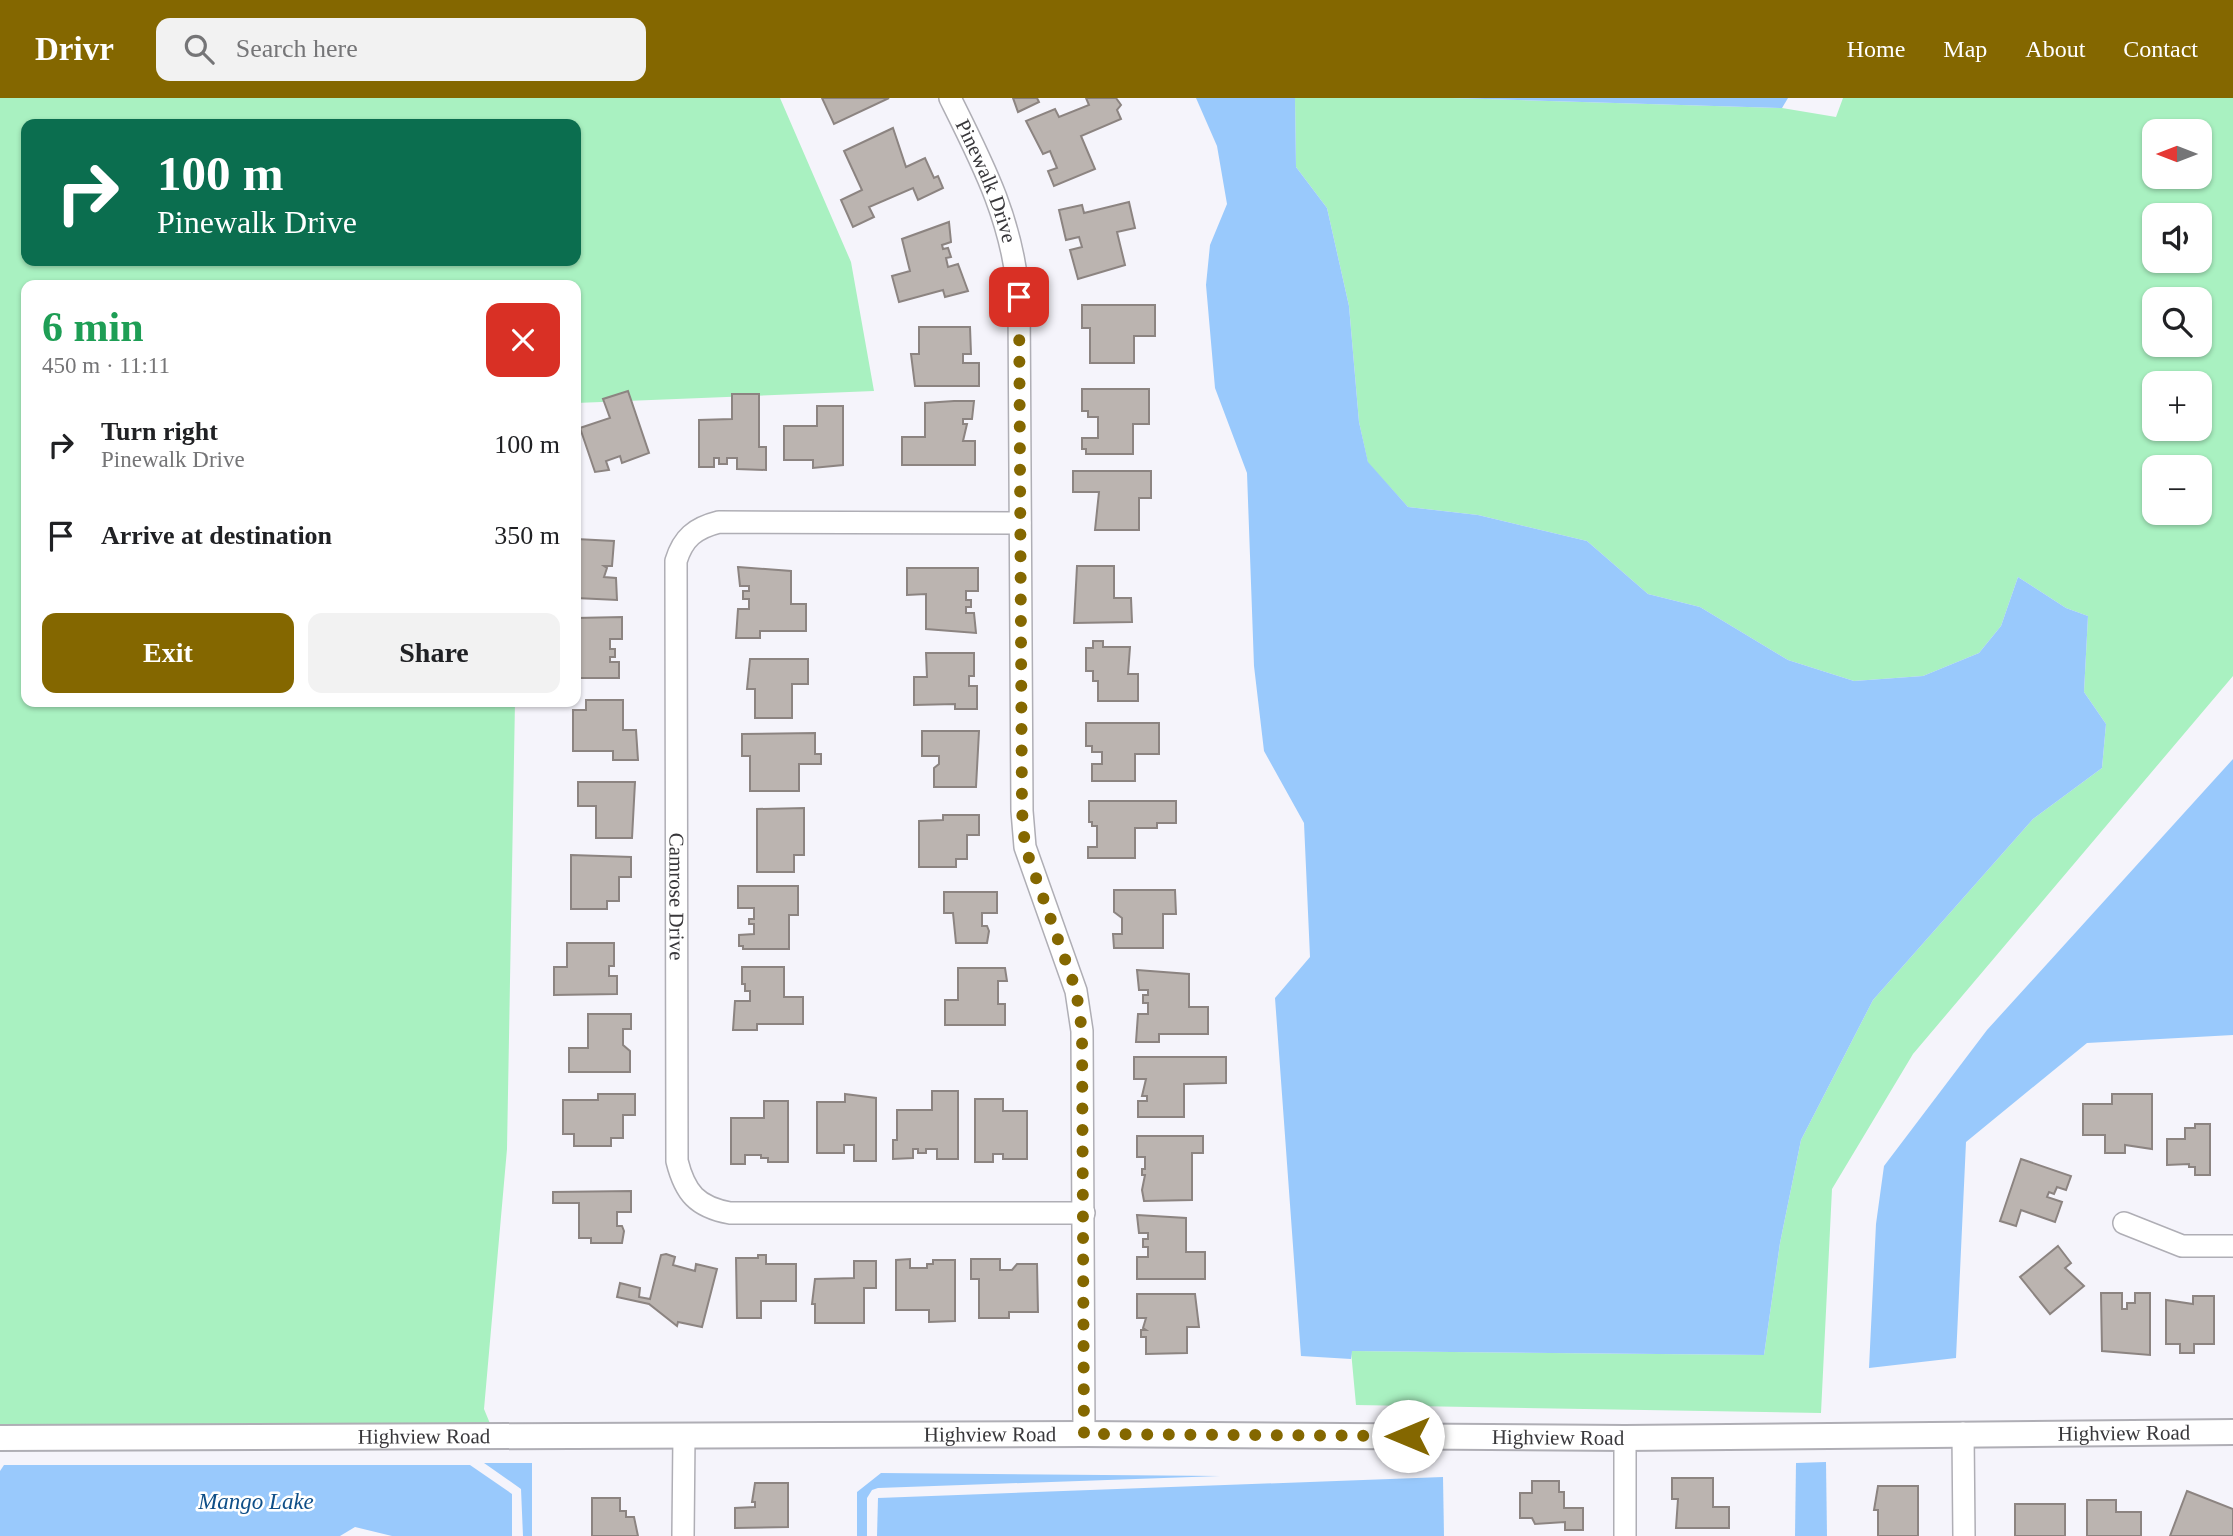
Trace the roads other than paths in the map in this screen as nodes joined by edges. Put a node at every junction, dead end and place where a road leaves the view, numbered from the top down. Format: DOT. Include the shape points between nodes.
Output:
graph roads {
  1 [pos="950,98"];
  2 [pos="1020,523"];
  3 [pos="1084,1213"];
  4 [pos="2124,1223"];
  5 [pos="2233,1246"];
  6 [pos="2233,1432"];
  7 [pos="1963,1433"];
  8 [pos="1084,1434"];
  9 [pos="684,1436"];
  10 [pos="0,1438"];
  11 [pos="1625,1438"];
  12 [pos="684,1536"];
  13 [pos="1625,1536"];
  14 [pos="1964,1536"];
  1 -- 2 [label="street, Pinewalk Drive" via="997,193 1016,260"];
  2 -- 3 [label="street, Pinewalk Drive" via="1025,847 1076,990 1082,1031"];
  2 -- 3 [label="street, Camrose Drive" via="719,522 702,526 681,547 676,561 677,1161 694,1200 730,1213"];
  3 -- 8 [label="street, Pinewalk Drive"];
  4 -- 5 [label="street" via="2182,1247"];
  6 -- 7 [label="street, Highview Road"];
  7 -- 11 [label="street, Highview Road"];
  7 -- 14 [label="street"];
  8 -- 9 [label="street, Highview Road"];
  8 -- 11 [label="street, Highview Road"];
  9 -- 10 [label="street, Highview Road"];
  9 -- 12 [label="street"];
  11 -- 13 [label="street"];
}
